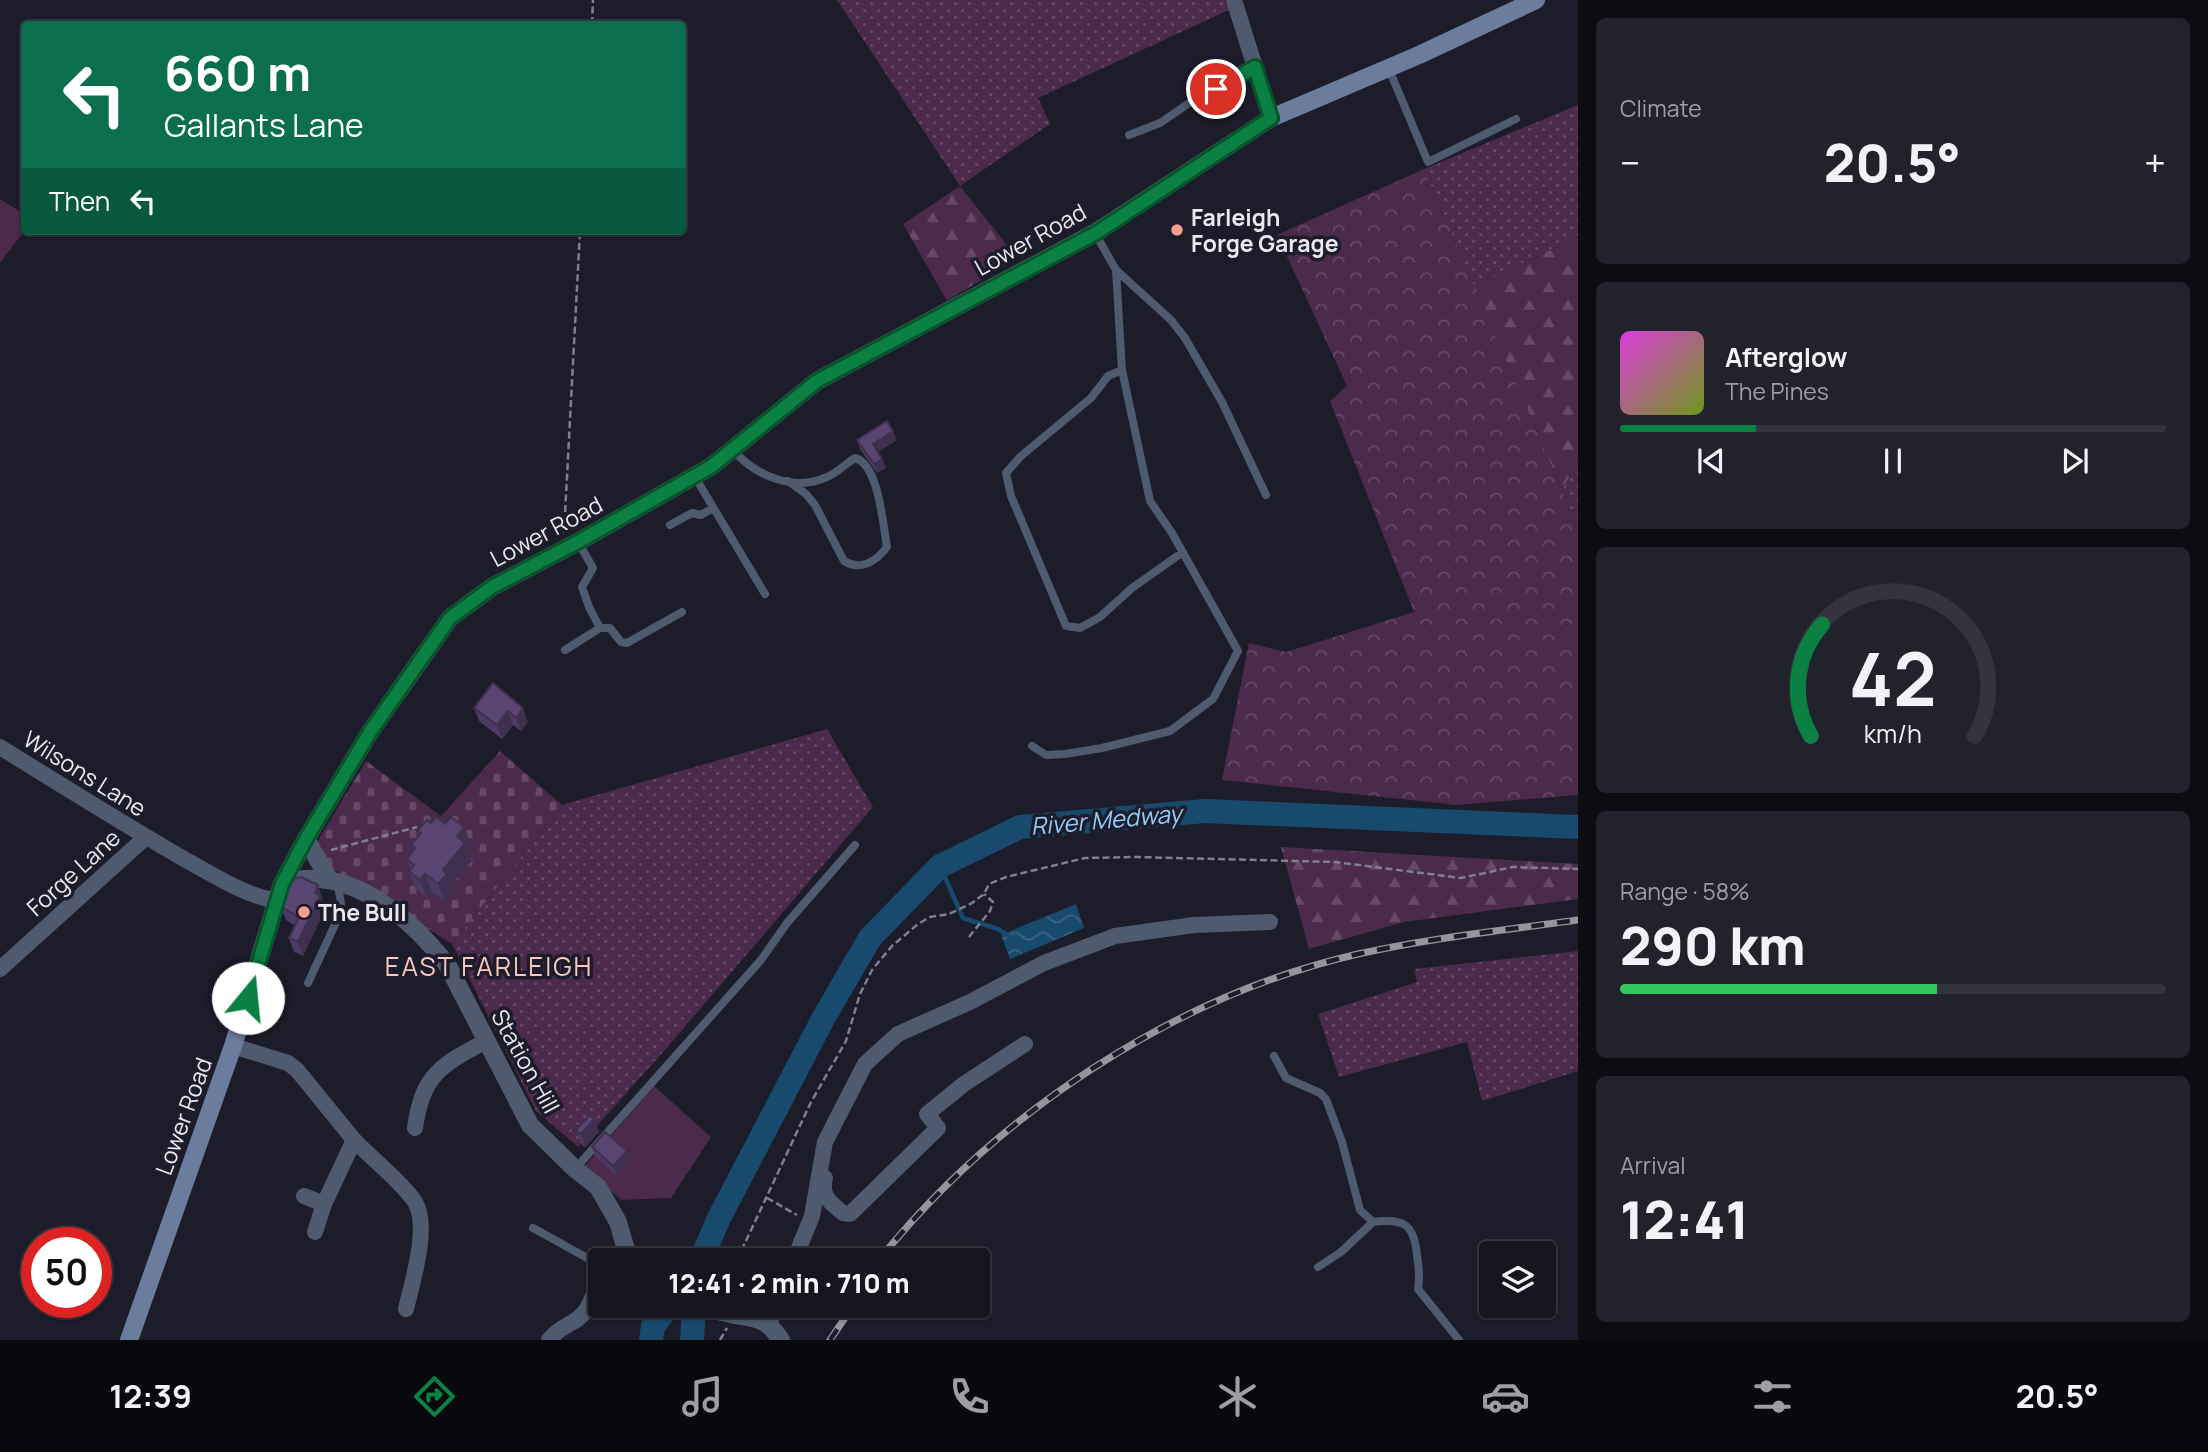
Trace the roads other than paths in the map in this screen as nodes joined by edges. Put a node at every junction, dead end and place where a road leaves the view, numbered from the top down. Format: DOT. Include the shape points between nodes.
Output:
graph roads {
  1 [pos="1234,0"];
  2 [pos="1536,0"];
  3 [pos="1255,67"];
  4 [pos="1388,67"];
  5 [pos="1271,118"];
  6 [pos="1516,120"];
  7 [pos="1129,135"];
  8 [pos="1096,233"];
  9 [pos="1116,270"];
  10 [pos="1122,370"];
  11 [pos="734,451"];
  12 [pos="695,477"];
  13 [pos="788,481"];
  14 [pos="1266,495"];
  15 [pos="713,508"];
  16 [pos="670,525"];
  17 [pos="570,546"];
  18 [pos="1183,552"];
  19 [pos="765,594"];
  20 [pos="682,612"];
  21 [pos="600,628"];
  22 [pos="565,650"];
  23 [pos="1032,746"];
  24 [pos="0,747"];
  25 [pos="146,837"];
  26 [pos="855,845"];
  27 [pos="310,847"];
  28 [pos="334,880"];
  29 [pos="279,892"];
  30 [pos="1270,922"];
  31 [pos="0,969"];
  32 [pos="308,983"];
  33 [pos="486,1041"];
  34 [pos="1025,1044"];
  35 [pos="233,1046"];
  36 [pos="1274,1056"];
  37 [pos="415,1128"];
  38 [pos="354,1140"];
  39 [pos="825,1142"];
  40 [pos="575,1169"];
  41 [pos="304,1196"];
  42 [pos="324,1204"];
  43 [pos="1374,1222"];
  44 [pos="533,1228"];
  45 [pos="315,1232"];
  46 [pos="626,1248"];
  47 [pos="799,1248"];
  48 [pos="588,1258"];
  49 [pos="1318,1267"];
  50 [pos="588,1306"];
  51 [pos="407,1309"];
  52 [pos="751,1318"];
  53 [pos="771,1318"];
  54 [pos="769,1324"];
  55 [pos="129,1340"];
  56 [pos="549,1340"];
  57 [pos="781,1340"];
  58 [pos="1459,1340"];
  1 -- 3 [label="street"];
  2 -- 4 [label="main road, Lower Road"];
  3 -- 5 [label="street"];
  3 -- 7 [label="lane" via="1198,97 1160,124"];
  4 -- 5 [label="main road, Lower Road"];
  4 -- 6 [label="lane" via="1428,162"];
  5 -- 8 [label="main road, Lower Road"];
  8 -- 9 [label="lane"];
  8 -- 11 [label="main road, Lower Road" via="817,381"];
  9 -- 10 [label="lane"];
  9 -- 14 [label="lane" via="1185,338 1222,402"];
  10 -- 18 [label="lane" via="1150,501"];
  10 -- 18 [label="lane" via="1108,376 1091,398 1006,472 1011,496 1066,626 1080,628 1100,617"];
  11 -- 12 [label="main road, Lower Road"];
  11 -- 13 [label="lane" via="759,473"];
  12 -- 15 [label="lane"];
  12 -- 17 [label="main road, Lower Road"];
  13 -- 13 [label="lane" via="825,478 855,458 860,460 877,489 887,547 862,565 844,561 815,505"];
  15 -- 16 [label="lane"];
  15 -- 19 [label="lane"];
  17 -- 21 [label="lane" via="593,568 582,587"];
  17 -- 27 [label="main road, Lower Road" via="492,587 450,618 370,732"];
  18 -- 23 [label="lane" via="1238,651 1213,699 1170,731 1065,754 1046,755"];
  20 -- 21 [label="lane" via="627,643 610,628"];
  21 -- 22 [label="lane"];
  24 -- 25 [label="street, Wilsons Lane"];
  25 -- 29 [label="street, Wilsons Lane" via="261,898"];
  25 -- 31 [label="street, Forge Lane"];
  26 -- 40 [label="lane" via="761,960"];
  27 -- 28 [label="street"];
  27 -- 29 [label="main road, Lower Road"];
  28 -- 29 [label="street, Station Hill" via="300,877"];
  28 -- 32 [label="lane" via="341,904 338,918"];
  28 -- 33 [label="street, Station Hill" via="374,899 432,945 448,966"];
  29 -- 35 [label="main road, Lower Road"];
  30 -- 39 [label="street" via="1194,925 1115,936 1044,963 898,1034 865,1064"];
  33 -- 37 [label="street" via="434,1074 411,1105"];
  33 -- 40 [label="street, Station Hill" via="530,1125"];
  34 -- 39 [label="street" via="927,1114 938,1128 850,1214 826,1197 823,1187 836,1146"];
  35 -- 38 [label="street" via="288,1063"];
  35 -- 55 [label="main road, Lower Road"];
  36 -- 43 [label="lane" via="1286,1078 1326,1099 1360,1210"];
  38 -- 42 [label="street"];
  38 -- 51 [label="street" via="416,1204 418,1251"];
  39 -- 47 [label="street" via="809,1221"];
  40 -- 46 [label="street, Station Hill" via="598,1187 618,1222"];
  41 -- 42 [label="street"];
  42 -- 45 [label="street"];
  43 -- 49 [label="lane"];
  43 -- 58 [label="lane" via="1392,1220 1410,1229 1416,1239 1418,1289"];
  44 -- 48 [label="lane"];
  50 -- 56 [label="street" via="580,1318"];
  52 -- 54 [label="street, bridge"];
  53 -- 54 [label="street"];
  54 -- 57 [label="street"];
}
